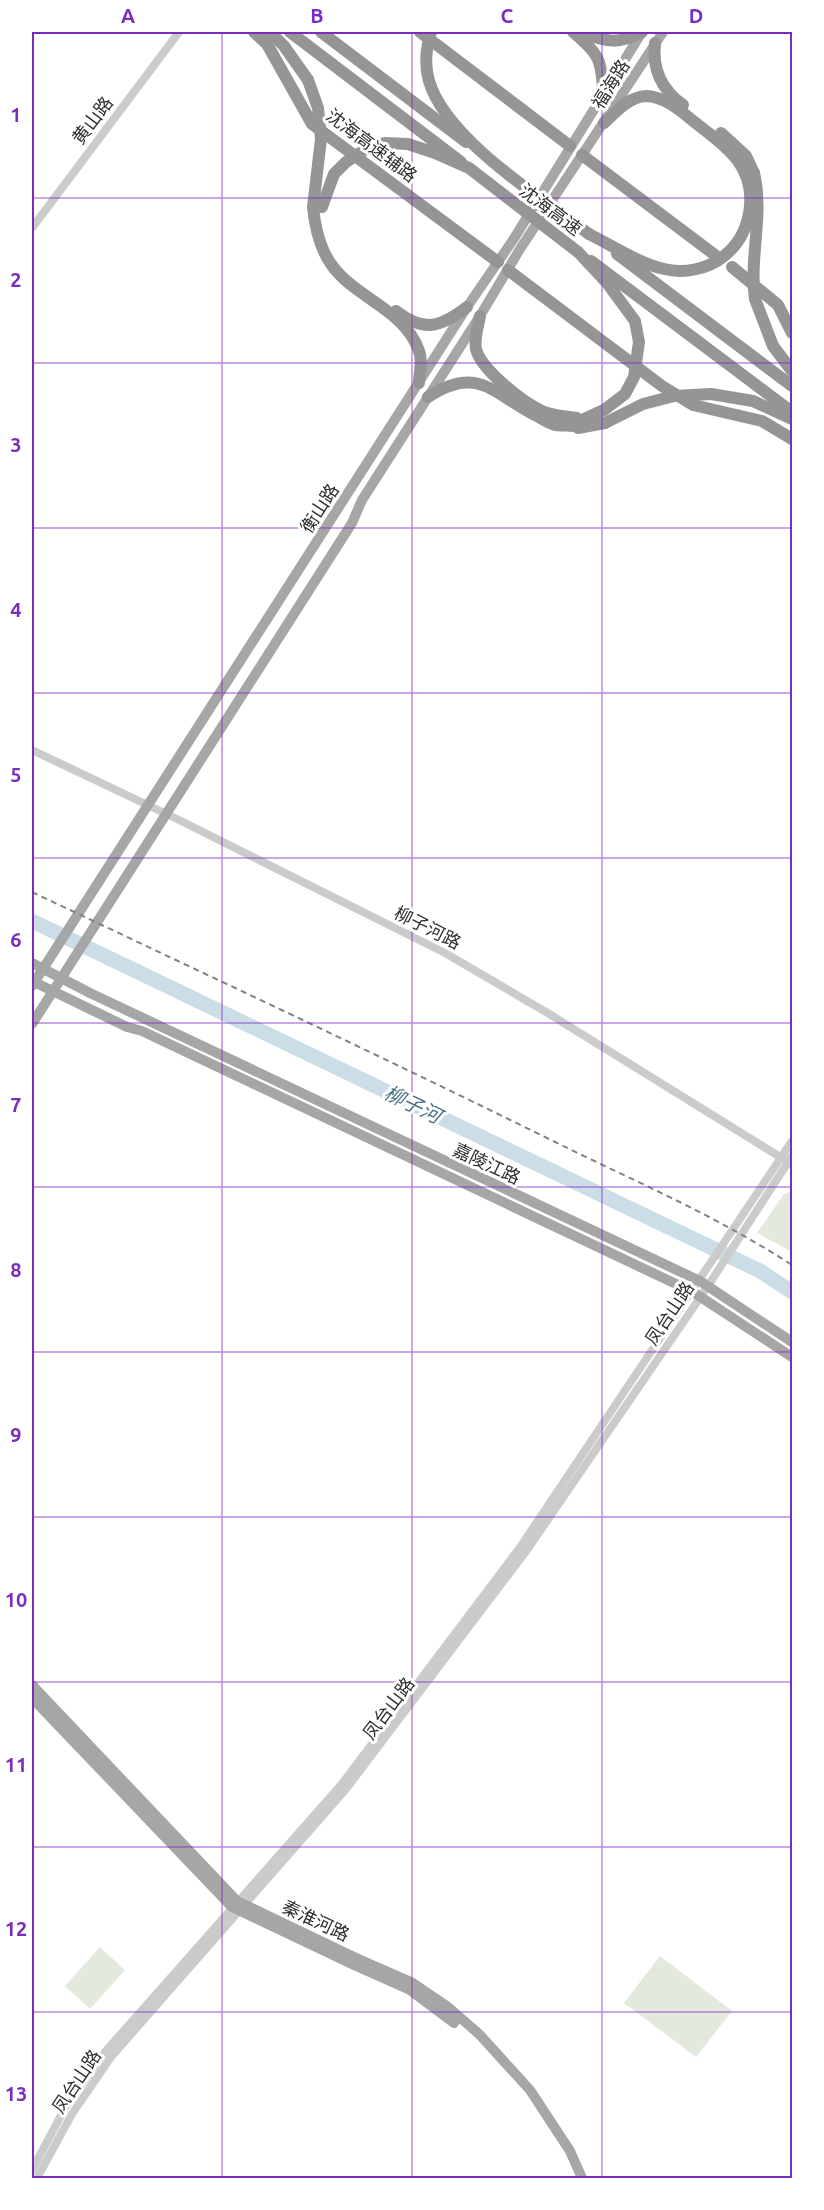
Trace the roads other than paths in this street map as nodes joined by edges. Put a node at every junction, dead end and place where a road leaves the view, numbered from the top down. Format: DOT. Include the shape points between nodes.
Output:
graph roads {
  1 [pos="179,32"];
  2 [pos="254,32"];
  3 [pos="270,32"];
  4 [pos="290,32"];
  5 [pos="321,32"];
  6 [pos="420,32"];
  7 [pos="431,32"];
  8 [pos="573,32"];
  9 [pos="582,32"];
  10 [pos="642,32"];
  11 [pos="663,32"];
  12 [pos="655,43"];
  13 [pos="603,92"];
  14 [pos="592,113"];
  15 [pos="604,123"];
  16 [pos="570,146"];
  17 [pos="482,153"];
  18 [pos="582,155"];
  19 [pos="469,168"];
  20 [pos="318,207"];
  21 [pos="32,228"];
  22 [pos="590,234"];
  23 [pos="578,252"];
  24 [pos="715,255"];
  25 [pos="498,262"];
  26 [pos="732,267"];
  27 [pos="508,270"];
  28 [pos="467,307"];
  29 [pos="480,316"];
  30 [pos="792,333"];
  31 [pos="792,371"];
  32 [pos="419,383"];
  33 [pos="792,386"];
  34 [pos="428,397"];
  35 [pos="792,412"];
  36 [pos="792,420"];
  37 [pos="792,439"];
  38 [pos="32,750"];
  39 [pos="147,806"];
  40 [pos="164,813"];
  41 [pos="32,963"];
  42 [pos="43,969"];
  43 [pos="61,977"];
  44 [pos="32,983"];
  45 [pos="52,991"];
  46 [pos="32,1024"];
  47 [pos="792,1141"];
  48 [pos="789,1160"];
  49 [pos="704,1284"];
  50 [pos="697,1294"];
  51 [pos="792,1342"];
  52 [pos="792,1357"];
  53 [pos="32,1685"];
  54 [pos="32,1698"];
  55 [pos="238,1906"];
  56 [pos="32,2170"];
  57 [pos="38,2178"];
  58 [pos="574,2178"];
  59 [pos="582,2178"];
  1 -- 21 [label="street, 黄山路"];
  2 -- 25 [label="highway, 沈海高速辅路" via="267,44 312,124"];
  3 -- 20 [label="highway, bridge" via="308,80 318,108"];
  4 -- 19 [label="highway, 沈海高速, bridge"];
  5 -- 17 [label="highway, 沈海高速, bridge"];
  6 -- 16 [label="highway"];
  7 -- 17 [label="highway, bridge" via="426,65 434,95"];
  8 -- 13 [label="highway" via="597,57 602,67"];
  9 -- 10 [label="highway" via="615,41"];
  10 -- 13 [label="main road, 福海路"];
  11 -- 12 [label="main road, 福海路"];
  12 -- 15 [label="main road, 福海路"];
  12 -- 31 [label="highway, bridge" via="655,63 666,88 735,144 754,173 758,200 753,251 755,299 773,346"];
  13 -- 14 [label="main road, 福海路"];
  14 -- 16 [label="main road, 衡山路"];
  15 -- 18 [label="main road, 福海路"];
  15 -- 22 [label="highway" via="633,99 646,96 665,101 725,147 739,163 750,189 750,208 743,231 731,250 718,261 696,269 663,269"];
  16 -- 25 [label="main road, 衡山路"];
  17 -- 22 [label="highway, 沈海高速, bridge"];
  18 -- 24 [label="highway"];
  18 -- 27 [label="main road, 福海路"];
  19 -- 20 [label="highway, bridge" via="408,144 385,143 346,162 334,174"];
  19 -- 23 [label="highway, 沈海高速, bridge"];
  20 -- 28 [label="highway" via="327,245 341,267 404,317 436,326"];
  20 -- 32 [label="highway" via="315,230 332,265 346,281 395,316 413,340 419,351"];
  22 -- 33 [label="highway, 沈海高速"];
  23 -- 29 [label="highway, bridge" via="608,283 636,321 639,342 634,377 625,394 604,410 584,419 542,411 494,375 482,363 476,348"];
  23 -- 35 [label="highway, 沈海高速, bridge"];
  25 -- 28 [label="main road, 衡山路"];
  26 -- 30 [label="highway" via="778,305"];
  27 -- 29 [label="main road, 福海路"];
  27 -- 37 [label="highway" via="693,405 762,421"];
  28 -- 32 [label="main road, 衡山路"];
  29 -- 34 [label="main road, 福海路"];
  32 -- 39 [label="main road, 衡山路"];
  34 -- 36 [label="highway, bridge" via="448,385 477,383 555,425 578,428 605,423 643,404 674,396 711,394 753,401"];
  34 -- 40 [label="main road, 福海路"];
  38 -- 39 [label="street, 柳子河路"];
  39 -- 40 [label="street, 柳子河路"];
  39 -- 42 [label="main road, 衡山路"];
  40 -- 43 [label="main road, 福海路"];
  40 -- 48 [label="street, 柳子河路" via="445,953"];
  41 -- 42 [label="main road, 嘉陵江路"];
  42 -- 43 [label="main road, 嘉陵江路"];
  42 -- 44 [label="main road"];
  43 -- 45 [label="main road"];
  43 -- 49 [label="main road, 嘉陵江路"];
  44 -- 45 [label="main road, 嘉陵江路"];
  45 -- 46 [label="main road"];
  45 -- 50 [label="main road, 嘉陵江路"];
  47 -- 48 [label="street, 凤台山路"];
  48 -- 49 [label="street, 凤台山路"];
  49 -- 50 [label="street, 凤台山路"];
  49 -- 51 [label="main road, 嘉陵江路"];
  50 -- 52 [label="main road, 嘉陵江路"];
  50 -- 55 [label="street, 凤台山路" via="502,1572 341,1785"];
  53 -- 55 [label="main road, 秦淮河路"];
  54 -- 55 [label="main road, 秦淮河路"];
  55 -- 56 [label="street, 凤台山路" via="105,2052 65,2108"];
  55 -- 57 [label="street, 凤台山路" via="111,2057 72,2114"];
  55 -- 58 [label="main road, 秦淮河路" via="410,1990 445,2014 475,2040 525,2095"];
  55 -- 59 [label="main road, 秦淮河路" via="411,1982 448,2007 479,2034 530,2090 570,2151"];
}
